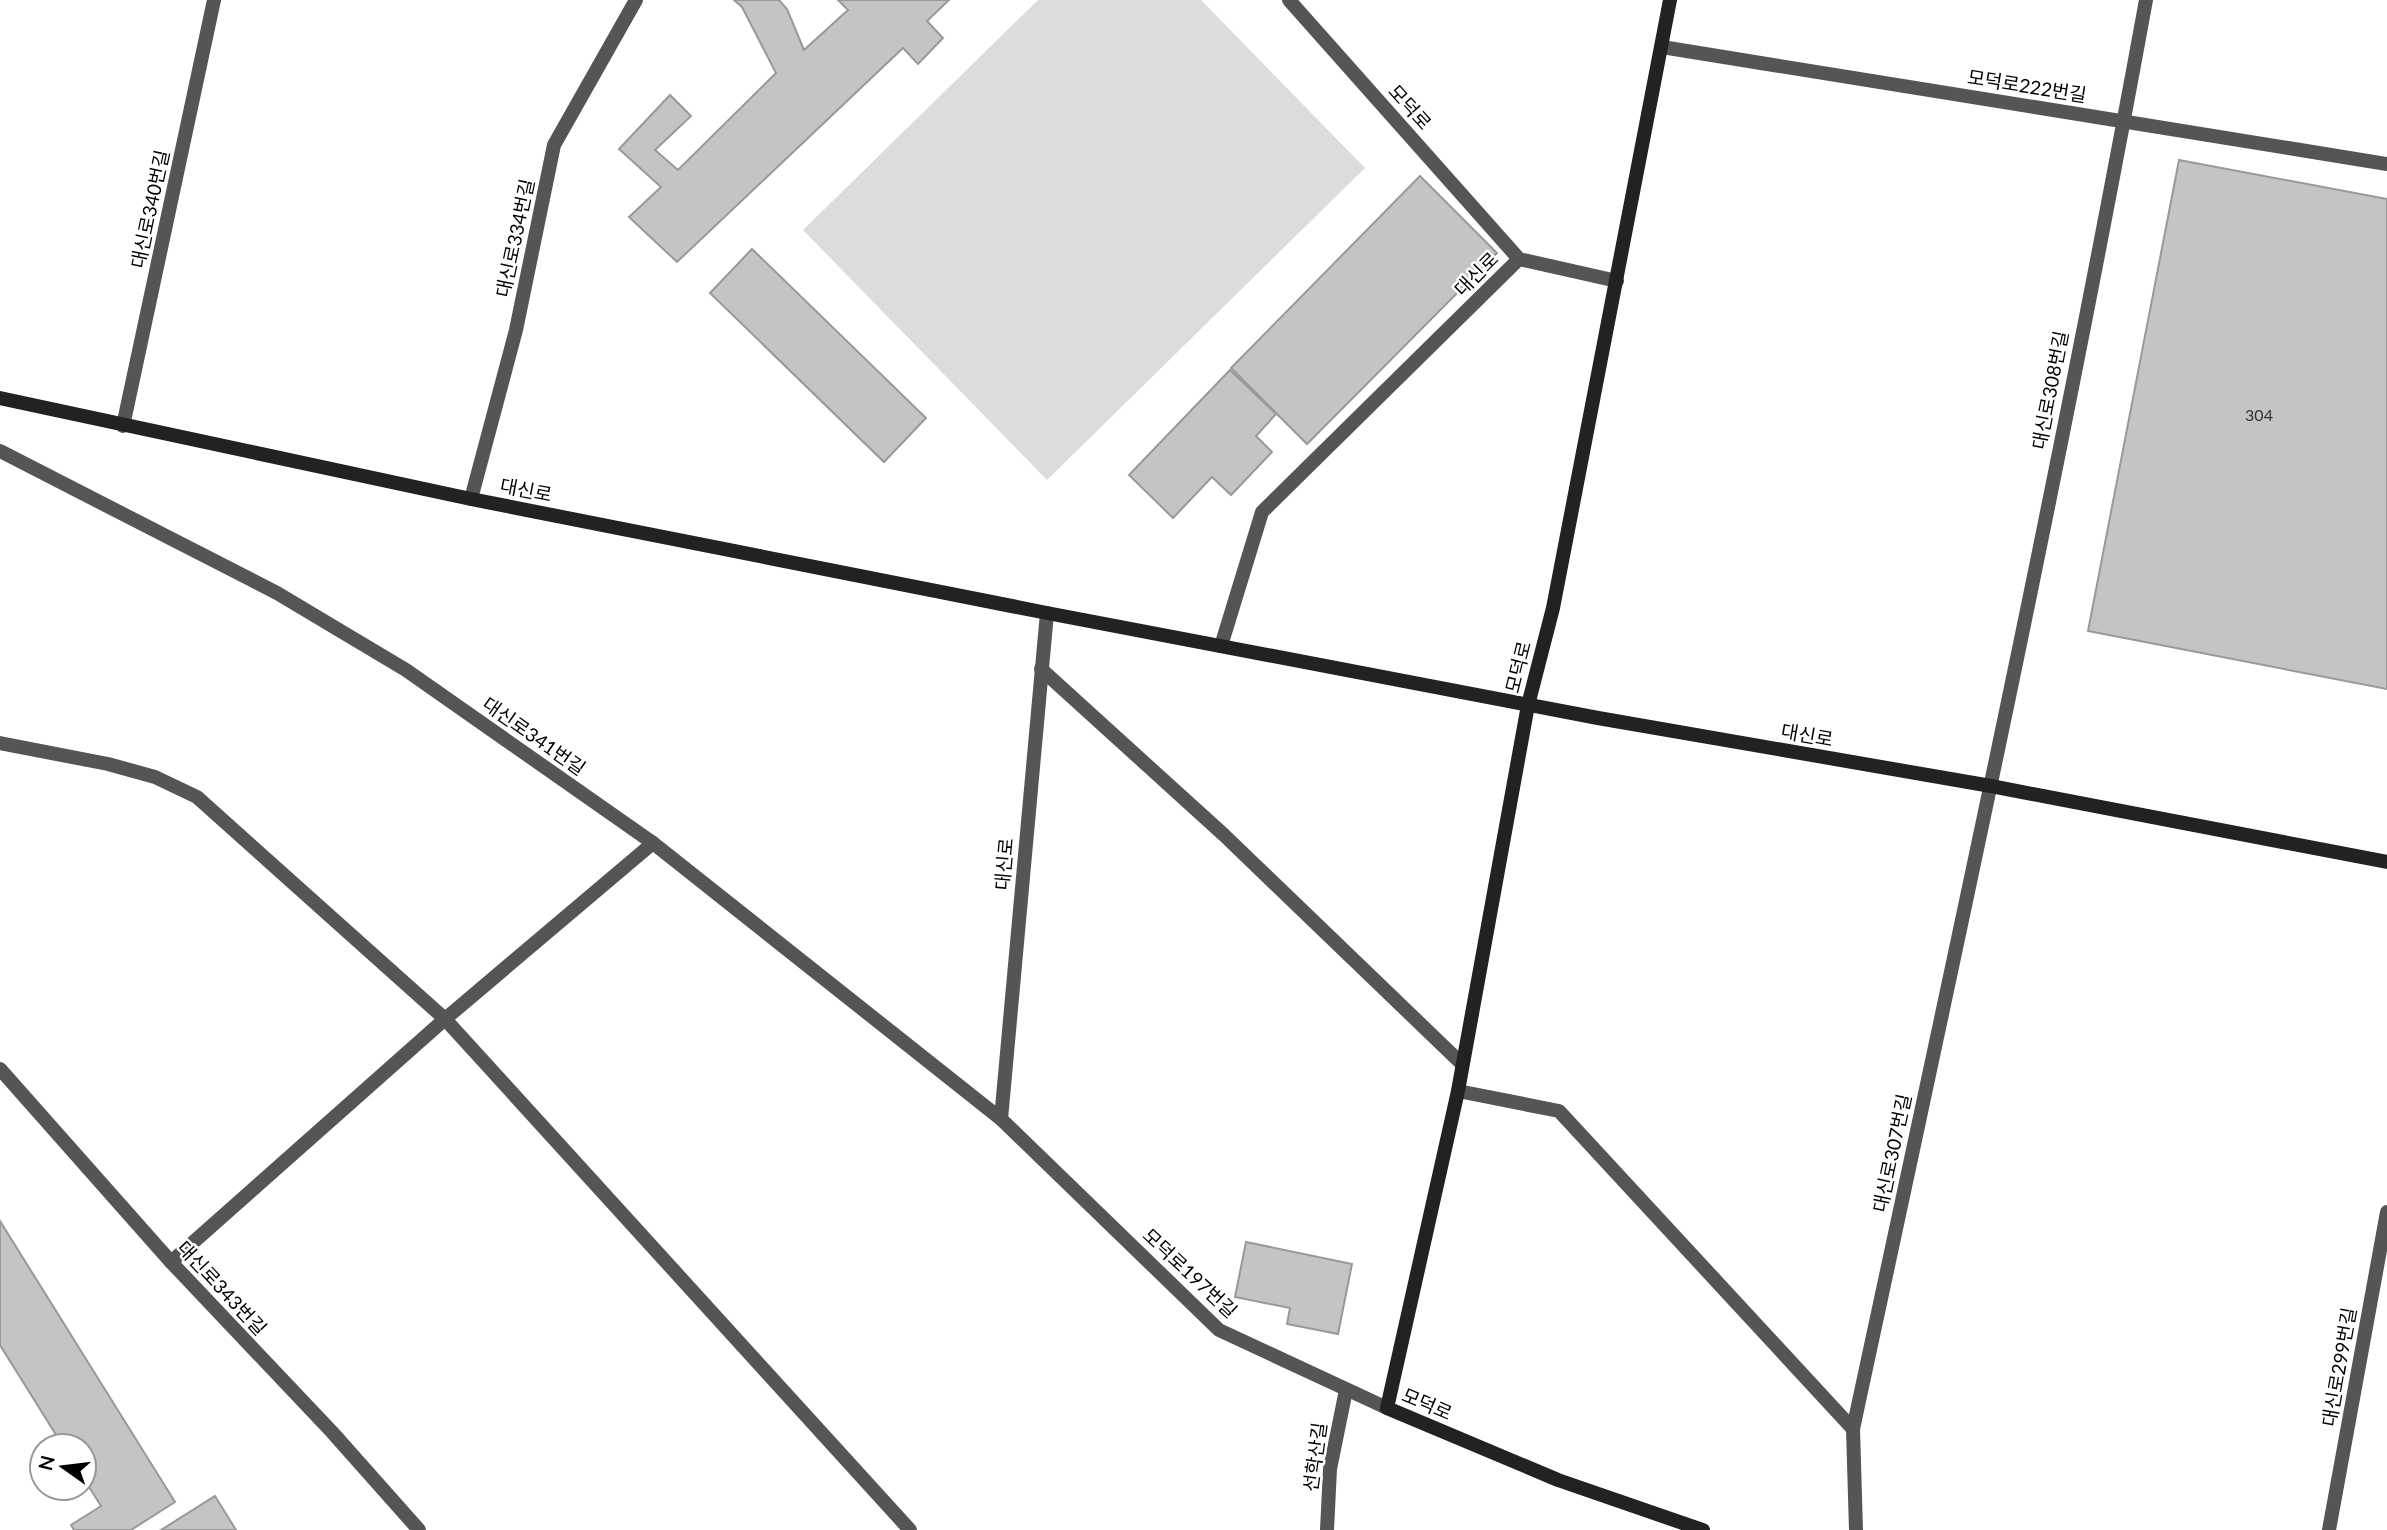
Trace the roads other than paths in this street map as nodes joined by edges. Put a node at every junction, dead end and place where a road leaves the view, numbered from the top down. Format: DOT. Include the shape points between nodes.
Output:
graph roads {
  1 [pos="214,0"];
  2 [pos="636,0"];
  3 [pos="1289,0"];
  4 [pos="1670,0"];
  5 [pos="2146,0"];
  6 [pos="1661,47"];
  7 [pos="2124,120"];
  8 [pos="2387,164"];
  9 [pos="1519,259"];
  10 [pos="1617,281"];
  11 [pos="0,398"];
  12 [pos="123,426"];
  13 [pos="0,451"];
  14 [pos="471,499"];
  15 [pos="1047,613"];
  16 [pos="1221,646"];
  17 [pos="1041,669"];
  18 [pos="1528,705"];
  19 [pos="0,743"];
  20 [pos="1991,786"];
  21 [pos="653,843"];
  22 [pos="2387,862"];
  23 [pos="445,1019"];
  24 [pos="1462,1064"];
  25 [pos="0,1069"];
  26 [pos="1458,1091"];
  27 [pos="1001,1119"];
  28 [pos="2387,1212"];
  29 [pos="171,1262"];
  30 [pos="1346,1390"];
  31 [pos="1387,1408"];
  32 [pos="1853,1429"];
  33 [pos="419,1530"];
  34 [pos="910,1530"];
  35 [pos="1327,1530"];
  36 [pos="1703,1530"];
  37 [pos="1856,1530"];
  38 [pos="2329,1530"];
  1 -- 12 [label="street, 대신로340번길"];
  2 -- 14 [label="street, 대신로334번길" via="554,145 516,330"];
  3 -- 9 [label="street, 모덕로"];
  4 -- 6 [label="street, 모덕로"];
  5 -- 7 [label="street, 대신로308번길"];
  6 -- 7 [label="street, 모덕로222번길"];
  6 -- 10 [label="street, 모덕로"];
  7 -- 8 [label="street, 모덕로222번길"];
  7 -- 20 [label="street, 대신로308번길"];
  9 -- 10 [label="street"];
  9 -- 16 [label="street, 대신로" via="1262,512"];
  10 -- 18 [label="street, 모덕로" via="1553,608"];
  11 -- 12 [label="street, 대신로"];
  12 -- 14 [label="street, 대신로"];
  13 -- 21 [label="street, 대신로341번길" via="277,593 406,670"];
  14 -- 15 [label="street, 대신로"];
  15 -- 16 [label="street, 대신로"];
  15 -- 17 [label="street, 대신로"];
  16 -- 18 [label="street, 대신로"];
  17 -- 24 [label="street" via="1224,835"];
  17 -- 27 [label="street, 대신로"];
  18 -- 20 [label="street, 대신로"];
  18 -- 24 [label="street, 모덕로"];
  19 -- 23 [label="street" via="108,764 155,777 197,797"];
  20 -- 22 [label="street, 대신로"];
  20 -- 32 [label="street, 대신로307번길"];
  21 -- 23 [label="street"];
  21 -- 27 [label="street, 대신로341번길"];
  23 -- 29 [label="street"];
  23 -- 34 [label="street"];
  24 -- 26 [label="street, 모덕로"];
  25 -- 29 [label="street, 대신로343번길"];
  26 -- 31 [label="street, 모덕로"];
  26 -- 32 [label="street" via="1559,1111"];
  27 -- 30 [label="street, 모덕로197번길" via="1219,1330"];
  28 -- 38 [label="street, 대신로299번길"];
  29 -- 33 [label="street, 대신로343번길"];
  30 -- 31 [label="street, 모덕로197번길"];
  30 -- 35 [label="street, 선학산길" via="1330,1469"];
  31 -- 36 [label="street, 모덕로" via="1558,1480"];
  32 -- 37 [label="street, 대신로307번길"];
}
